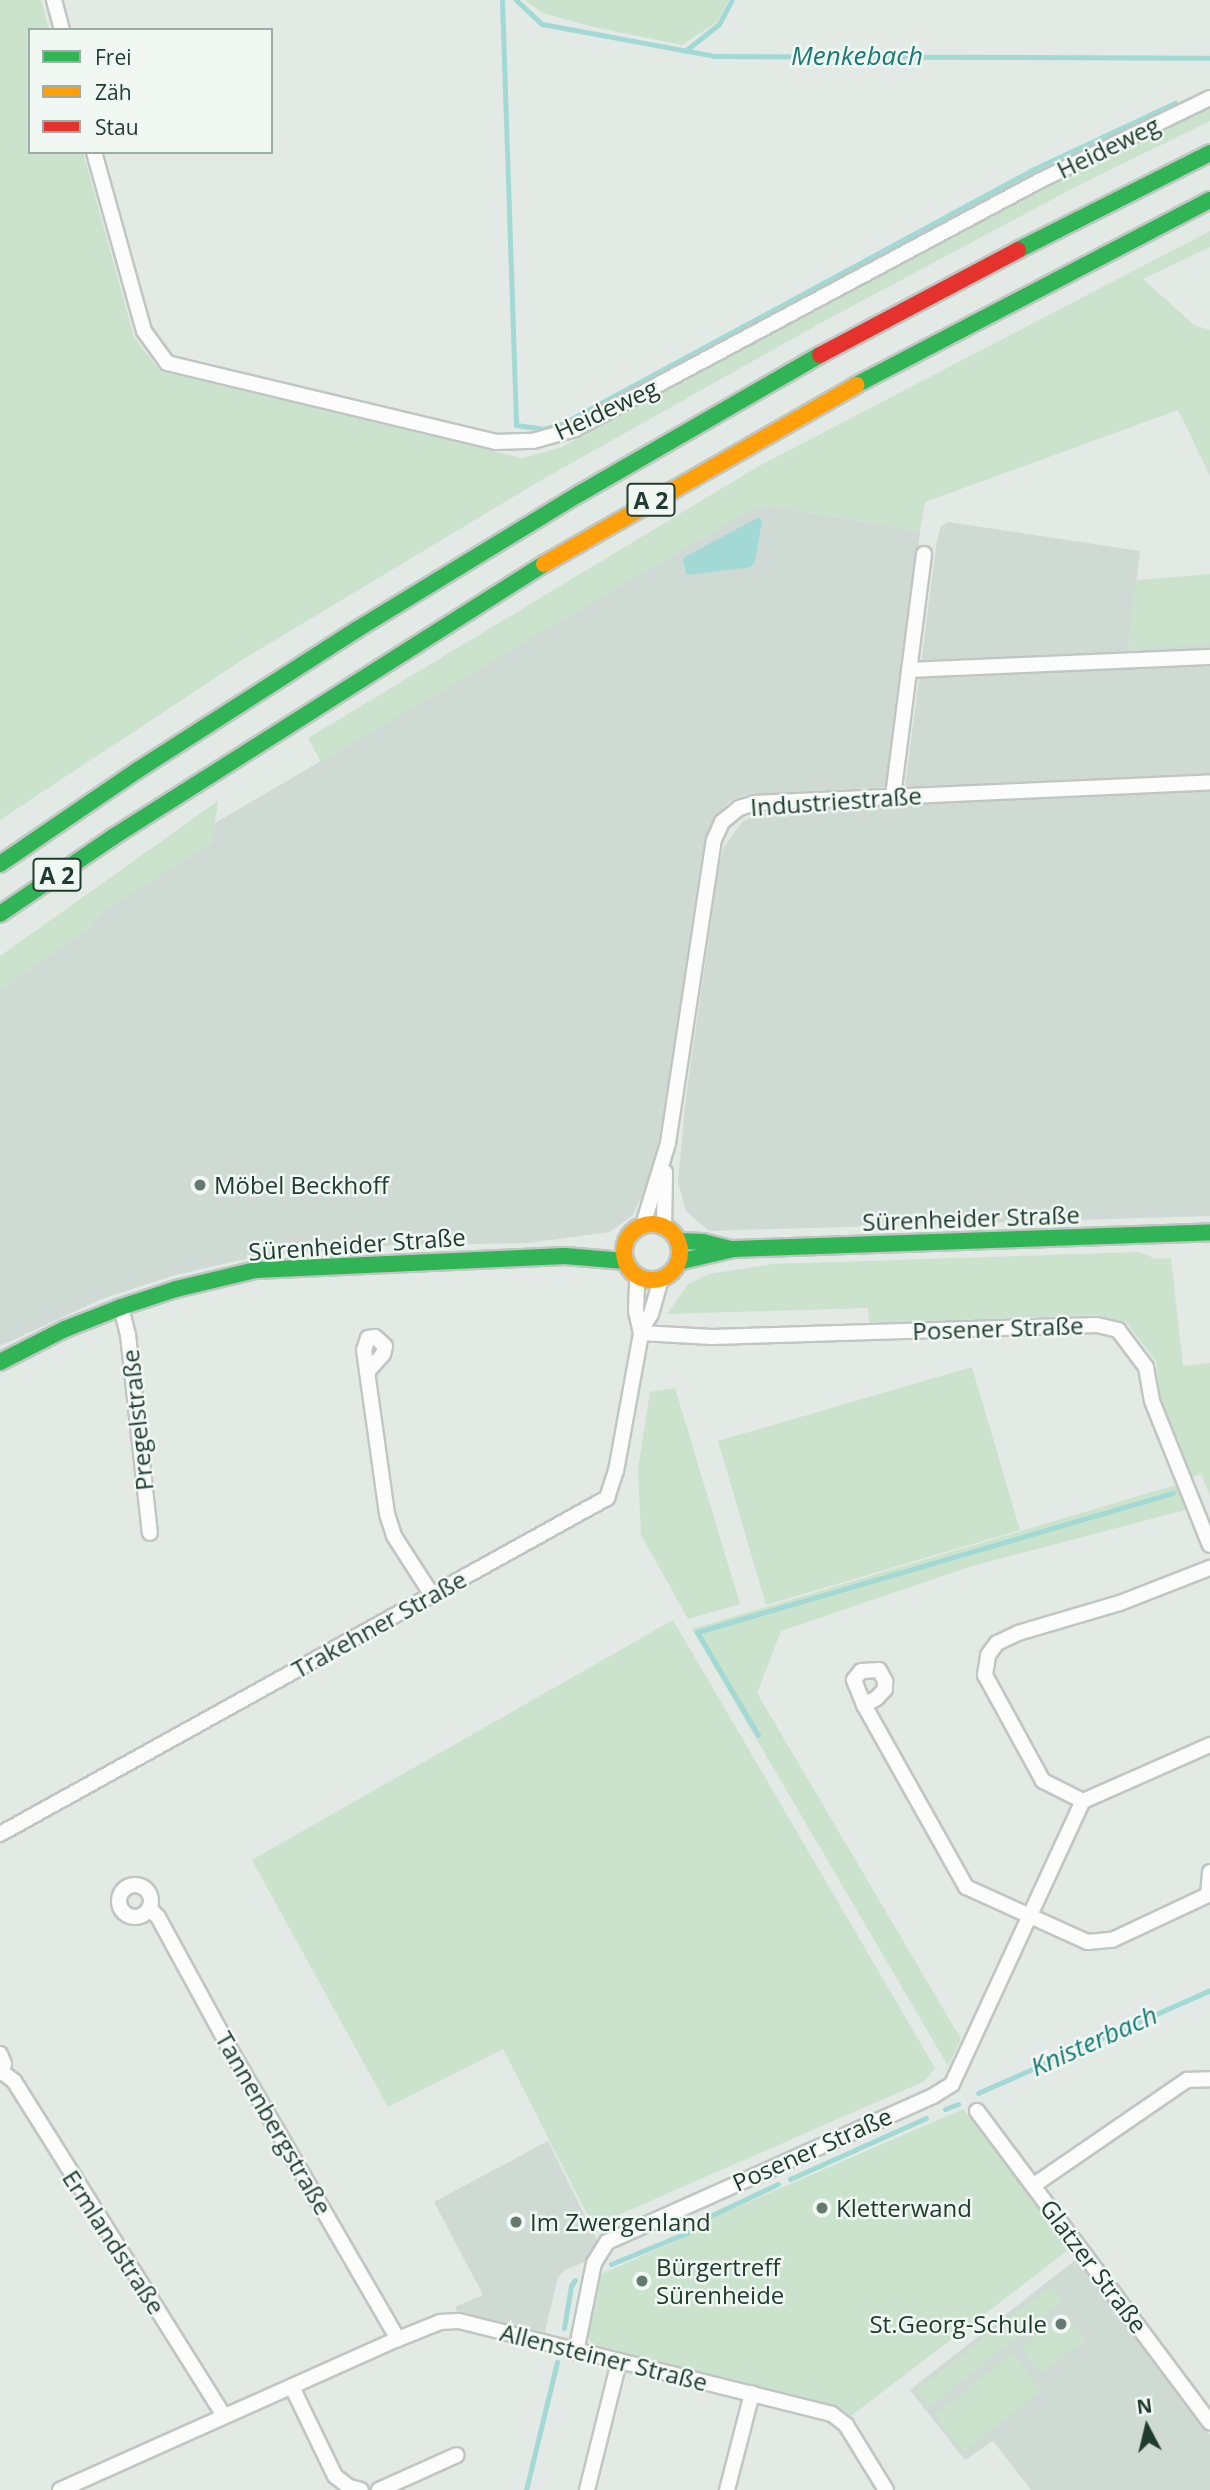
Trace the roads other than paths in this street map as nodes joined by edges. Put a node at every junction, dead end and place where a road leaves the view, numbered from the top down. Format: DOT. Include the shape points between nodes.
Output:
graph roads {
  1 [pos="54,0"];
  2 [pos="61,28"];
  3 [pos="1210,98"];
  4 [pos="1210,153"];
  5 [pos="95,154"];
  6 [pos="1210,200"];
  7 [pos="924,554"];
  8 [pos="1210,657"];
  9 [pos="909,670"];
  10 [pos="1210,782"];
  11 [pos="893,796"];
  12 [pos="0,847"];
  13 [pos="22,849"];
  14 [pos="0,864"];
  15 [pos="0,914"];
  16 [pos="666,1156"];
  17 [pos="643,1225"];
  18 [pos="664,1226"];
  19 [pos="1210,1232"];
  20 [pos="626,1240"];
  21 [pos="678,1241"];
  22 [pos="734,1249"];
  23 [pos="565,1255"];
  24 [pos="625,1261"];
  25 [pos="678,1262"];
  26 [pos="637,1276"];
  27 [pos="661,1278"];
  28 [pos="121,1307"];
  29 [pos="641,1331"];
  30 [pos="0,1362"];
  31 [pos="367,1372"];
  32 [pos="150,1533"];
  33 [pos="1210,1545"];
  34 [pos="1210,1567"];
  35 [pos="432,1595"];
  36 [pos="864,1704"];
  37 [pos="1210,1745"];
  38 [pos="1083,1801"];
  39 [pos="0,1834"];
  40 [pos="1210,1872"];
  41 [pos="1209,1895"];
  42 [pos="149,1909"];
  43 [pos="1030,1915"];
  44 [pos="0,2054"];
  45 [pos="1,2073"];
  46 [pos="1210,2079"];
  47 [pos="978,2111"];
  48 [pos="1034,2185"];
  49 [pos="398,2339"];
  50 [pos="576,2352"];
  51 [pos="619,2362"];
  52 [pos="292,2387"];
  53 [pos="752,2393"];
  54 [pos="224,2416"];
  55 [pos="1210,2423"];
  56 [pos="457,2455"];
  57 [pos="60,2490"];
  58 [pos="361,2490"];
  59 [pos="379,2490"];
  60 [pos="587,2490"];
  61 [pos="727,2490"];
  62 [pos="886,2490"];
  1 -- 2 [label="street"];
  3 -- 5 [label="street, Heideweg" via="1039,181 575,429 533,441 495,442 167,363 144,331"];
  4 -- 13 [label="main road, A 2" via="839,345 579,494 344,637"];
  6 -- 15 [label="main road, A 2" via="853,386 597,531 113,836"];
  7 -- 9 [label="street"];
  8 -- 9 [label="street"];
  9 -- 11 [label="street"];
  10 -- 11 [label="street, Industriestraße"];
  11 -- 16 [label="street, Industriestraße" via="755,803 739,808 722,822 714,840"];
  12 -- 13 [label="main road"];
  13 -- 14 [label="main road, A 2"];
  16 -- 17 [label="street, Industriestraße"];
  16 -- 18 [label="street, Industriestraße"];
  17 -- 18 [label="main road"];
  17 -- 20 [label="main road"];
  18 -- 21 [label="main road"];
  19 -- 22 [label="main road, Sürenheider Straße"];
  20 -- 23 [label="main road, Sürenheider Straße"];
  20 -- 24 [label="main road"];
  21 -- 22 [label="main road, Sürenheider Straße"];
  21 -- 25 [label="main road"];
  22 -- 25 [label="main road, Sürenheider Straße"];
  23 -- 24 [label="main road, Sürenheider Straße"];
  23 -- 28 [label="main road, Sürenheider Straße" via="256,1270"];
  24 -- 26 [label="main road"];
  25 -- 27 [label="main road"];
  26 -- 27 [label="main road"];
  26 -- 29 [label="street, Trakehner Straße" via="636,1312"];
  27 -- 29 [label="street, Trakehner Straße"];
  28 -- 30 [label="main road, Sürenheider Straße"];
  28 -- 32 [label="street, Pregelstraße"];
  29 -- 33 [label="street, Posener Straße" via="712,1337 1097,1325 1118,1330 1146,1367 1152,1401"];
  29 -- 35 [label="street, Trakehner Straße" via="617,1471 607,1498"];
  31 -- 35 [label="street" via="387,1514 394,1536"];
  34 -- 38 [label="street" via="1120,1603 1018,1633 997,1643 988,1655 985,1675 1043,1781"];
  35 -- 39 [label="street, Trakehner Straße"];
  36 -- 43 [label="street" via="966,1887"];
  37 -- 38 [label="street"];
  38 -- 43 [label="street, Posener Straße"];
  40 -- 41 [label="street"];
  41 -- 43 [label="street" via="1112,1940 1087,1942"];
  42 -- 49 [label="street, Tannenbergstraße" via="158,1917"];
  43 -- 50 [label="street, Posener Straße" via="952,2084 607,2242 594,2263"];
  44 -- 45 [label="street, Ermlandstraße"];
  45 -- 54 [label="street, Ermlandstraße" via="14,2081"];
  46 -- 48 [label="street" via="1187,2080"];
  47 -- 48 [label="street, Glatzer Straße"];
  48 -- 55 [label="street, Glatzer Straße"];
  49 -- 50 [label="street, Allensteiner Straße" via="440,2322 459,2321"];
  49 -- 52 [label="street, Allensteiner Straße"];
  50 -- 51 [label="street, Allensteiner Straße"];
  51 -- 53 [label="street, Allensteiner Straße"];
  51 -- 60 [label="street"];
  52 -- 54 [label="street, Allensteiner Straße"];
  52 -- 58 [label="street" via="335,2476"];
  53 -- 61 [label="street"];
  53 -- 62 [label="street, Allensteiner Straße" via="832,2414 846,2425"];
  54 -- 57 [label="street, Allensteiner Straße"];
  56 -- 59 [label="street"];
}
